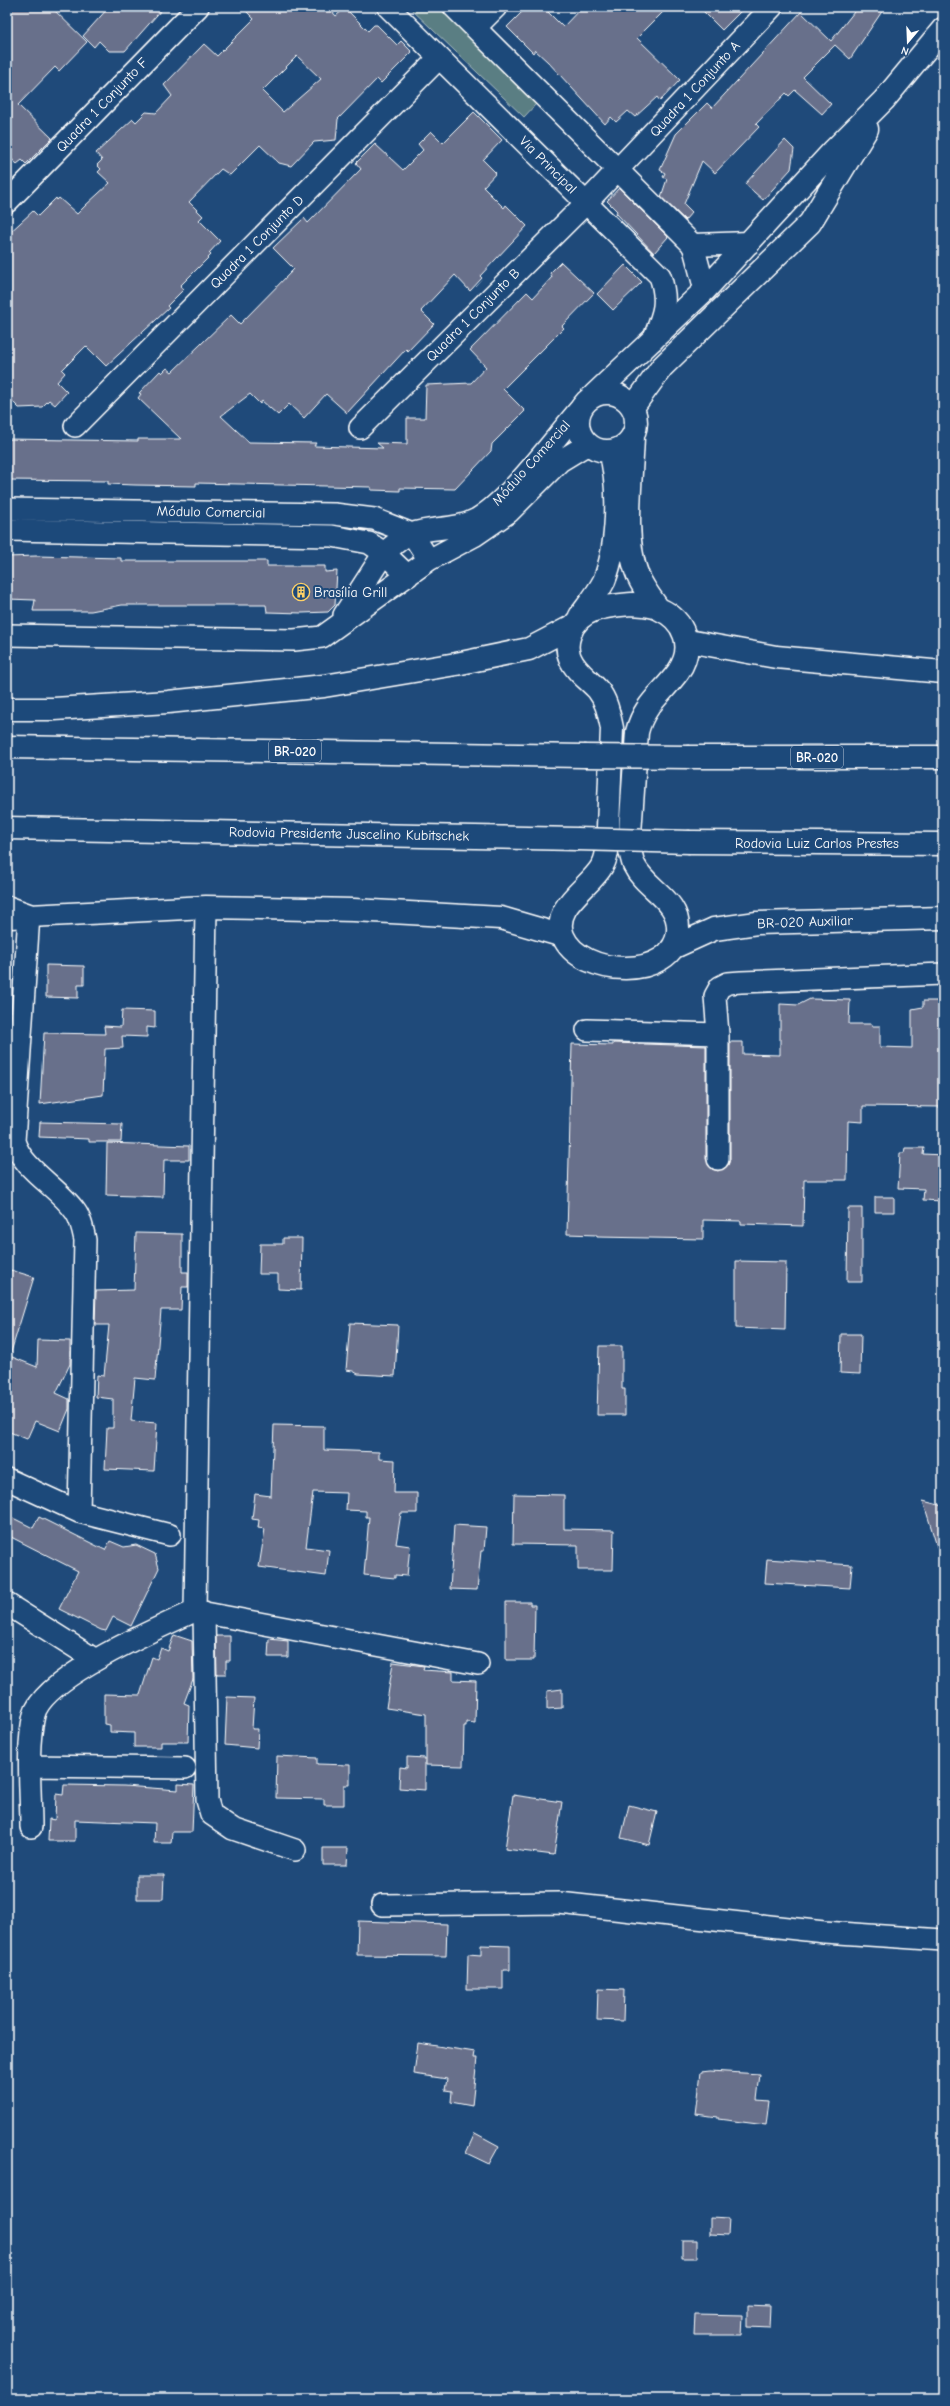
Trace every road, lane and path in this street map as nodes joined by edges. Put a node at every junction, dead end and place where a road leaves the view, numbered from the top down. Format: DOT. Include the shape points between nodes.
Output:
graph roads {
  1 [pos="198,7"];
  2 [pos="388,7"];
  3 [pos="454,7"];
  4 [pos="496,7"];
  5 [pos="772,7"];
  6 [pos="475,28"];
  7 [pos="943,29"];
  8 [pos="439,58"];
  9 [pos="884,100"];
  10 [pos="618,170"];
  11 [pos="7,202"];
  12 [pos="586,203"];
  13 [pos="749,243"];
  14 [pos="693,245"];
  15 [pos="705,290"];
  16 [pos="707,325"];
  17 [pos="653,340"];
  18 [pos="587,402"];
  19 [pos="633,407"];
  20 [pos="75,426"];
  21 [pos="360,428"];
  22 [pos="634,436"];
  23 [pos="588,444"];
  24 [pos="610,451"];
  25 [pos="7,508"];
  26 [pos="334,514"];
  27 [pos="7,530"];
  28 [pos="412,534"];
  29 [pos="332,536"];
  30 [pos="384,553"];
  31 [pos="429,560"];
  32 [pos="408,576"];
  33 [pos="658,608"];
  34 [pos="576,621"];
  35 [pos="338,624"];
  36 [pos="7,635"];
  37 [pos="688,641"];
  38 [pos="943,672"];
  39 [pos="7,709"];
  40 [pos="7,746"];
  41 [pos="943,758"];
  42 [pos="7,828"];
  43 [pos="690,842"];
  44 [pos="943,844"];
  45 [pos="7,907"];
  46 [pos="206,907"];
  47 [pos="29,915"];
  48 [pos="7,917"];
  49 [pos="943,918"];
  50 [pos="562,936"];
  51 [pos="672,948"];
  52 [pos="943,974"];
  53 [pos="587,1030"];
  54 [pos="718,1034"];
  55 [pos="718,1159"];
  56 [pos="7,1479"];
  57 [pos="79,1512"];
  58 [pos="170,1535"];
  59 [pos="7,1604"];
  60 [pos="200,1611"];
  61 [pos="94,1659"];
  62 [pos="478,1664"];
  63 [pos="31,1766"];
  64 [pos="185,1768"];
  65 [pos="31,1828"];
  66 [pos="295,1850"];
  67 [pos="382,1904"];
  68 [pos="943,1940"];
  1 -- 11 [label="street, Quadra 1 Conjunto F"];
  2 -- 8 [label="street, Via Principal"];
  3 -- 6 [label="street"];
  4 -- 6 [label="street"];
  5 -- 10 [label="street, Quadra 1 Conjunto A"];
  6 -- 10 [label="street"];
  7 -- 9 [label="main road"];
  8 -- 12 [label="street, Via Principal"];
  8 -- 20 [label="street, Quadra 1 Conjunto D"];
  9 -- 13 [label="main road" via="834,150"];
  9 -- 16 [label="main road" via="810,223"];
  10 -- 12 [label="street, Quadra 1 Conjunto A"];
  10 -- 14 [label="street"];
  12 -- 17 [label="street, Via Principal" via="660,276 665,292 664,311"];
  12 -- 21 [label="street, Quadra 1 Conjunto B"];
  13 -- 14 [label="main road"];
  13 -- 15 [label="main road"];
  14 -- 15 [label="street"];
  15 -- 16 [label="main road"];
  15 -- 17 [label="main road"];
  16 -- 19 [label="main road" via="662,367"];
  17 -- 18 [label="main road"];
  18 -- 19 [label="main road" via="611,393 627,400"];
  18 -- 23 [label="main road" via="577,425"];
  18 -- 28 [label="street, Módulo Comercial" via="504,497 477,519 450,529"];
  19 -- 22 [label="main road" via="636,416"];
  22 -- 24 [label="main road" via="619,449"];
  22 -- 33 [label="main road" via="630,525 632,557 638,576"];
  23 -- 24 [label="main road" via="598,450"];
  23 -- 31 [label="street, Módulo Comercial" via="560,461 509,512 474,536"];
  24 -- 34 [label="main road" via="615,469 616,491 611,557 603,583"];
  25 -- 26 [label="street, Módulo Comercial"];
  26 -- 28 [label="street, Módulo Comercial" via="374,519"];
  26 -- 29 [label="street"];
  27 -- 29 [label="street, Módulo Comercial"];
  28 -- 30 [label="street, Módulo Comercial"];
  28 -- 31 [label="street"];
  29 -- 30 [label="street, Módulo Comercial" via="369,543"];
  30 -- 32 [label="street, Módulo Comercial"];
  30 -- 35 [label="street, Módulo Comercial"];
  31 -- 32 [label="street, Módulo Comercial"];
  32 -- 35 [label="street, Módulo Comercial"];
  33 -- 34 [label="main road" via="632,604 611,605"];
  33 -- 37 [label="main road" via="671,615 683,628"];
  34 -- 39 [label="main road" via="529,649 324,686 168,702 54,709"];
  34 -- 50 [label="main road" via="567,644 570,658 599,692 608,708 612,728 607,852 602,866 566,908 562,920"];
  35 -- 36 [label="street, Módulo Comercial" via="322,637 294,640"];
  37 -- 38 [label="main road" via="776,657"];
  37 -- 51 [label="main road" via="685,657 678,671 641,716 637,732 629,848 634,866 669,901 677,916 679,932"];
  40 -- 41 [label="main road, BR-020, bridge" via="584,756"];
  42 -- 43 [label="main road, Rodovia Presidente Juscelino Kubitschek, bridge"];
  43 -- 44 [label="main road, Rodovia Luiz Carlos Prestes"];
  45 -- 47 [label="main road"];
  46 -- 47 [label="main road"];
  46 -- 50 [label="main road" via="354,910 501,918"];
  46 -- 60 [label="street"];
  47 -- 48 [label="main road"];
  47 -- 57 [label="street" via="14,1141 18,1154 75,1210 82,1224 85,1240"];
  49 -- 51 [label="main road, BR-020 Auxiliar" via="757,923 714,929"];
  50 -- 51 [label="main road" via="572,951 588,962 601,966 646,966 663,958"];
  52 -- 54 [label="street" via="728,983 720,987 715,996"];
  53 -- 54 [label="street"];
  54 -- 55 [label="street"];
  56 -- 57 [label="street"];
  57 -- 58 [label="street"];
  59 -- 61 [label="street"];
  60 -- 61 [label="street"];
  60 -- 62 [label="street"];
  60 -- 66 [label="street" via="207,1800 211,1814 234,1829"];
  61 -- 63 [label="street" via="47,1695 34,1713"];
  63 -- 64 [label="street"];
  63 -- 65 [label="street"];
  67 -- 68 [label="street" via="559,1903 824,1932"];
}
